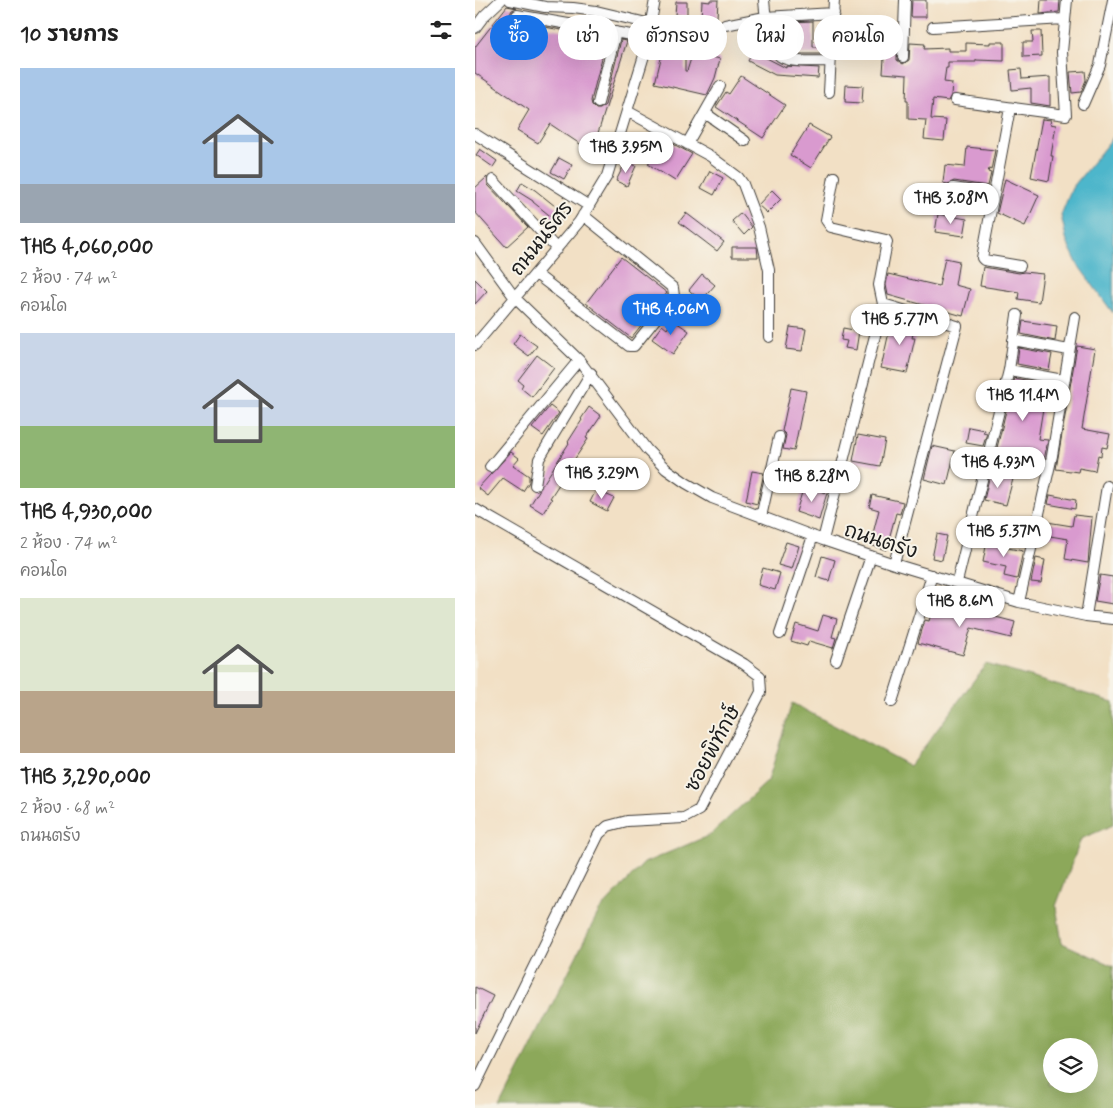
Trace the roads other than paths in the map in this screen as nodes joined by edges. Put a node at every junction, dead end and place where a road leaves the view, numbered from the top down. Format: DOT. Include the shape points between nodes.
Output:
graph roads {
  1 [pos="501,0"];
  2 [pos="511,0"];
  3 [pos="655,0"];
  4 [pos="764,0"];
  5 [pos="834,0"];
  6 [pos="905,0"];
  7 [pos="1067,0"];
  8 [pos="1113,0"];
  9 [pos="834,13"];
  10 [pos="652,15"];
  11 [pos="765,15"];
  12 [pos="800,15"];
  13 [pos="628,19"];
  14 [pos="1064,19"];
  15 [pos="933,27"];
  16 [pos="475,28"];
  17 [pos="903,57"];
  18 [pos="609,60"];
  19 [pos="642,60"];
  20 [pos="792,60"];
  21 [pos="830,61"];
  22 [pos="720,86"];
  23 [pos="829,92"];
  24 [pos="955,100"];
  25 [pos="598,104"];
  26 [pos="1083,104"];
  27 [pos="1011,108"];
  28 [pos="627,111"];
  29 [pos="705,113"];
  30 [pos="475,134"];
  31 [pos="745,140"];
  32 [pos="687,144"];
  33 [pos="834,177"];
  34 [pos="493,180"];
  35 [pos="953,188"];
  36 [pos="994,194"];
  37 [pos="586,211"];
  38 [pos="475,243"];
  39 [pos="557,249"];
  40 [pos="1020,266"];
  41 [pos="537,274"];
  42 [pos="515,298"];
  43 [pos="883,304"];
  44 [pos="1017,315"];
  45 [pos="1075,317"];
  46 [pos="769,337"];
  47 [pos="1013,340"];
  48 [pos="475,343"];
  49 [pos="1069,350"];
  50 [pos="579,360"];
  51 [pos="1009,370"];
  52 [pos="591,374"];
  53 [pos="1063,380"];
  54 [pos="779,437"];
  55 [pos="490,467"];
  56 [pos="535,485"];
  57 [pos="1107,486"];
  58 [pos="475,509"];
  59 [pos="761,517"];
  60 [pos="813,536"];
  61 [pos="823,540"];
  62 [pos="871,556"];
  63 [pos="894,564"];
  64 [pos="932,575"];
  65 [pos="957,582"];
  66 [pos="1019,602"];
  67 [pos="1086,616"];
  68 [pos="1113,618"];
  69 [pos="780,634"];
  70 [pos="836,660"];
  71 [pos="892,702"];
  72 [pos="475,1086"];
  1 -- 16 [label="street"];
  2 -- 13 [label="street"];
  3 -- 10 [label="street, ถนนนริศร"];
  4 -- 11 [label="street"];
  5 -- 9 [label="street"];
  6 -- 17 [label="street"];
  7 -- 14 [label="street"];
  8 -- 26 [label="street" via="1100,65"];
  9 -- 12 [label="street"];
  9 -- 21 [label="street"];
  14 -- 15 [label="street"];
  14 -- 27 [label="street" via="1062,52 1067,115"];
  18 -- 25 [label="street"];
  19 -- 28 [label="street, ถนนนริศร"];
  20 -- 21 [label="street"];
  21 -- 23 [label="street"];
  22 -- 29 [label="street"];
  24 -- 27 [label="street"];
  27 -- 36 [label="street"];
  28 -- 32 [label="street"];
  28 -- 37 [label="street, ถนนนริศร" via="607,176"];
  29 -- 31 [label="street"];
  29 -- 32 [label="street"];
  30 -- 37 [label="street"];
  32 -- 46 [label="street" via="710,156 743,184 759,227 769,270"];
  33 -- 43 [label="street" via="828,224 887,242 879,285"];
  34 -- 39 [label="street"];
  35 -- 36 [label="street"];
  36 -- 40 [label="street" via="982,258"];
  37 -- 39 [label="street, ถนนนริศร"];
  37 -- 41 [label="street" via="673,288 674,296 634,346 629,346"];
  38 -- 42 [label="street, ถนนตรัง"];
  39 -- 41 [label="street, ถนนนริศร"];
  41 -- 42 [label="street, ถนนนริศร"];
  42 -- 48 [label="street"];
  42 -- 50 [label="street, ถนนตรัง"];
  43 -- 61 [label="street"];
  43 -- 63 [label="street" via="957,326"];
  44 -- 47 [label="street"];
  45 -- 49 [label="street"];
  47 -- 49 [label="street"];
  47 -- 51 [label="street"];
  49 -- 53 [label="street"];
  50 -- 52 [label="street, ถนนตรัง"];
  50 -- 55 [label="street"];
  51 -- 53 [label="street"];
  51 -- 65 [label="street"];
  52 -- 56 [label="street" via="539,459"];
  52 -- 59 [label="street, ถนนตรัง" via="647,450 666,469 711,498"];
  53 -- 66 [label="street" via="1052,456"];
  54 -- 59 [label="street"];
  57 -- 67 [label="street"];
  58 -- 72 [label="street, ซอยพิทักษ์" via="745,664 760,676 761,692 699,810 683,818 627,821 608,826 599,834"];
  59 -- 60 [label="street, ถนนตรัง"];
  60 -- 61 [label="street, ถนนตรัง"];
  60 -- 69 [label="street"];
  61 -- 62 [label="street, ถนนตรัง"];
  62 -- 63 [label="street, ถนนตรัง"];
  62 -- 70 [label="street"];
  63 -- 64 [label="street, ถนนตรัง"];
  64 -- 65 [label="street, ถนนตรัง"];
  64 -- 71 [label="street"];
  65 -- 66 [label="street, ถนนตรัง"];
  66 -- 67 [label="street, ถนนตรัง"];
  67 -- 68 [label="street, ถนนตรัง"];
}
